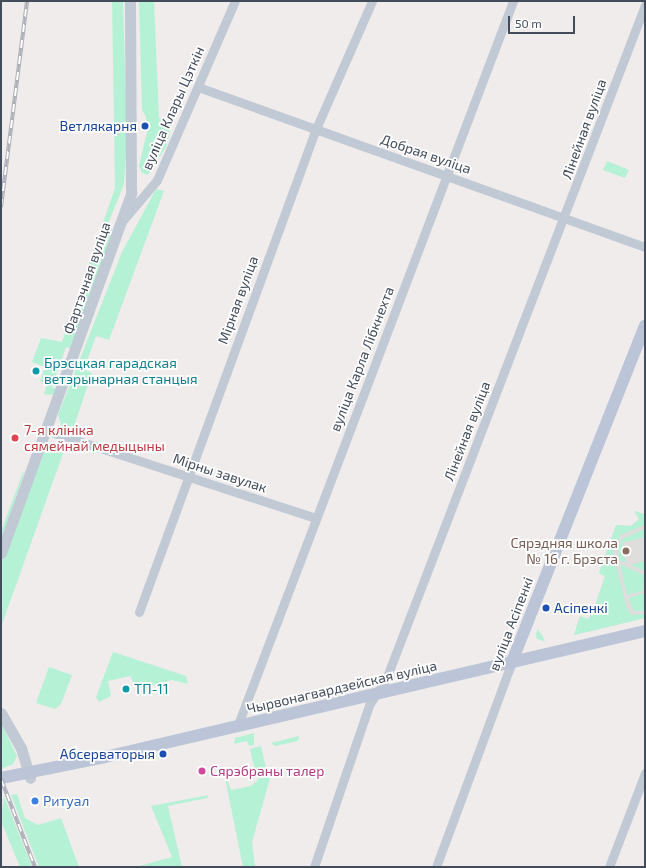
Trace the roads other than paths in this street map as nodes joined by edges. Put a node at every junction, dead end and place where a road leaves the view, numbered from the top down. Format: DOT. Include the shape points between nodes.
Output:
graph roads {
  1 [pos="130,1"];
  2 [pos="235,1"];
  3 [pos="372,1"];
  4 [pos="513,1"];
  5 [pos="645,5"];
  6 [pos="198,87"];
  7 [pos="315,131"];
  8 [pos="447,176"];
  9 [pos="566,216"];
  10 [pos="124,219"];
  11 [pos="645,247"];
  12 [pos="645,326"];
  13 [pos="48,431"];
  14 [pos="187,478"];
  15 [pos="316,518"];
  16 [pos="1,553"];
  17 [pos="139,612"];
  18 [pos="645,631"];
  19 [pos="511,664"];
  20 [pos="377,694"];
  21 [pos="1,713"];
  22 [pos="237,727"];
  23 [pos="645,772"];
  24 [pos="29,774"];
  25 [pos="1,778"];
  26 [pos="1,785"];
  27 [pos="314,867"];
  28 [pos="436,867"];
  29 [pos="609,867"];
  1 -- 10 [label="street, Фартэчная вуліца" via="134,168"];
  2 -- 6 [label="street, вуліца Клары Цэткін"];
  3 -- 7 [label="street, Мірная вуліца"];
  4 -- 8 [label="street, вуліца Карла Лібкнехта"];
  5 -- 9 [label="street, Лінейная вуліца"];
  6 -- 7 [label="street, Добрая вуліца"];
  6 -- 10 [label="street, вуліца Клары Цэткін" via="157,180"];
  7 -- 8 [label="street, Добрая вуліца"];
  7 -- 14 [label="street, Мірная вуліца"];
  8 -- 9 [label="street, Добрая вуліца"];
  8 -- 15 [label="street, вуліца Карла Лібкнехта"];
  9 -- 11 [label="street, Добрая вуліца"];
  9 -- 20 [label="street, Лінейная вуліца" via="386,679"];
  10 -- 13 [label="street, Фартэчная вуліца"];
  12 -- 19 [label="main road, вуліца Асіпенкі"];
  13 -- 14 [label="street, Мірны завулак"];
  13 -- 16 [label="street, Фартэчная вуліца"];
  14 -- 15 [label="street, Мірны завулак"];
  14 -- 17 [label="street, Мірная вуліца"];
  15 -- 22 [label="street, вуліца Карла Лібкнехта"];
  18 -- 19 [label="main road, Чырвонагвардзейская вуліца"];
  19 -- 20 [label="main road, Чырвонагвардзейская вуліца"];
  19 -- 28 [label="street, вуліца Асіпенкі"];
  20 -- 22 [label="main road, Чырвонагвардзейская вуліца"];
  20 -- 27 [label="street, Лінейная вуліца" via="369,705"];
  21 -- 24 [label="street" via="17,739"];
  22 -- 24 [label="main road, Чырвонагвардзейская вуліца"];
  23 -- 29 [label="street"];
  24 -- 25 [label="main road, Чырвонагвардзейская вуліца"];
  24 -- 26 [label="main road, Чырвонагвардзейская вуліца"];
}
